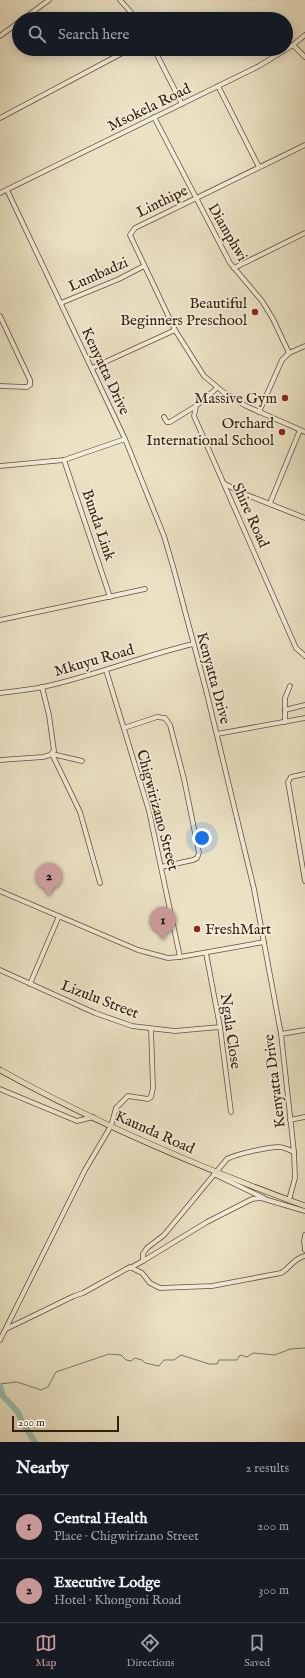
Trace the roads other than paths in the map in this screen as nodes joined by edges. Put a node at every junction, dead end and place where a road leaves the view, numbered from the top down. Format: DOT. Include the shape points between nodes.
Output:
graph roads {
  1 [pos="49,0"];
  2 [pos="120,0"];
  3 [pos="33,12"];
  4 [pos="131,12"];
  5 [pos="12,27"];
  6 [pos="305,35"];
  7 [pos="0,36"];
  8 [pos="293,45"];
  9 [pos="117,56"];
  10 [pos="158,56"];
  11 [pos="275,56"];
  12 [pos="305,57"];
  13 [pos="218,86"];
  14 [pos="182,104"];
  15 [pos="154,117"];
  16 [pos="0,118"];
  17 [pos="305,145"];
  18 [pos="259,166"];
  19 [pos="7,190"];
  20 [pos="0,193"];
  21 [pos="195,198"];
  22 [pos="305,233"];
  23 [pos="144,266"];
  24 [pos="234,268"];
  25 [pos="61,303"];
  26 [pos="0,316"];
  27 [pos="175,330"];
  28 [pos="305,346"];
  29 [pos="289,353"];
  30 [pos="92,368"];
  31 [pos="0,386"];
  32 [pos="217,388"];
  33 [pos="196,406"];
  34 [pos="259,412"];
  35 [pos="164,417"];
  36 [pos="305,426"];
  37 [pos="303,431"];
  38 [pos="125,439"];
  39 [pos="64,460"];
  40 [pos="0,466"];
  41 [pos="224,483"];
  42 [pos="270,503"];
  43 [pos="305,518"];
  44 [pos="145,590"];
  45 [pos="110,597"];
  46 [pos="0,620"];
  47 [pos="193,644"];
  48 [pos="305,656"];
  49 [pos="106,670"];
  50 [pos="290,686"];
  51 [pos="42,687"];
  52 [pos="0,693"];
  53 [pos="305,704"];
  54 [pos="285,710"];
  55 [pos="305,718"];
  56 [pos="285,722"];
  57 [pos="124,728"];
  58 [pos="217,734"];
  59 [pos="52,754"];
  60 [pos="0,760"];
  61 [pos="82,761"];
  62 [pos="305,774"];
  63 [pos="161,867"];
  64 [pos="305,881"];
  65 [pos="100,883"];
  66 [pos="0,891"];
  67 [pos="59,916"];
  68 [pos="264,942"];
  69 [pos="206,953"];
  70 [pos="180,957"];
  71 [pos="0,970"];
  72 [pos="30,984"];
  73 [pos="220,1027"];
  74 [pos="151,1029"];
  75 [pos="305,1030"];
  76 [pos="281,1034"];
  77 [pos="1,1071"];
  78 [pos="0,1089"];
  79 [pos="231,1112"];
  80 [pos="93,1117"];
  81 [pos="305,1117"];
  82 [pos="290,1120"];
  83 [pos="111,1126"];
  84 [pos="294,1152"];
  85 [pos="215,1172"];
  86 [pos="264,1198"];
  87 [pos="289,1200"];
  88 [pos="305,1206"];
  89 [pos="305,1211"];
  90 [pos="305,1235"];
  91 [pos="305,1250"];
  92 [pos="305,1256"];
  93 [pos="143,1261"];
  94 [pos="132,1267"];
  95 [pos="5,1329"];
  96 [pos="0,1340"];
  1 -- 3 [label="street"];
  2 -- 4 [label="street"];
  5 -- 7 [label="street"];
  6 -- 8 [label="street, Msokela Road"];
  8 -- 12 [label="street"];
  9 -- 16 [label="street"];
  10 -- 14 [label="street"];
  11 -- 13 [label="street, Msokela Road"];
  13 -- 14 [label="street, Msokela Road"];
  13 -- 18 [label="street"];
  14 -- 15 [label="street, Msokela Road"];
  15 -- 19 [label="street, Msokela Road"];
  15 -- 21 [label="street, Diamphwi"];
  17 -- 18 [label="street, Linthipe"];
  18 -- 21 [label="street, Linthipe"];
  19 -- 20 [label="street, Msokela Road"];
  19 -- 25 [label="street, Kenyatta Drive"];
  21 -- 23 [label="street, Linthipe" via="133,230 130,238"];
  21 -- 24 [label="street, Diamphwi"];
  22 -- 24 [label="street"];
  23 -- 25 [label="street, Lumbadzi" via="119,280"];
  23 -- 27 [label="street, Linthipe"];
  24 -- 29 [label="street, Diamphwi" via="262,301"];
  25 -- 30 [label="street, Kenyatta Drive"];
  26 -- 31 [label="street" via="30,384 27,387"];
  27 -- 30 [label="street"];
  27 -- 32 [label="street, Linthipe" via="199,369"];
  28 -- 29 [label="street"];
  29 -- 34 [label="street" via="279,366"];
  30 -- 38 [label="street, Kenyatta Drive"];
  32 -- 33 [label="street"];
  32 -- 34 [label="street, Linthipe"];
  33 -- 35 [label="street" via="170,422"];
  33 -- 41 [label="street, Shire Road" via="193,412 195,419"];
  34 -- 37 [label="street, Linthipe"];
  36 -- 37 [label="street"];
  37 -- 42 [label="street"];
  38 -- 39 [label="street"];
  38 -- 47 [label="street, Kenyatta Drive" via="168,548"];
  39 -- 40 [label="street"];
  39 -- 45 [label="street, Bunda Link"];
  41 -- 42 [label="street"];
  41 -- 48 [label="street, Shire Road" via="296,648"];
  42 -- 43 [label="street"];
  44 -- 45 [label="street"];
  45 -- 46 [label="street"];
  47 -- 49 [label="street, Mkuyu Road"];
  47 -- 58 [label="street, Kenyatta Drive"];
  49 -- 51 [label="street, Mkuyu Road"];
  49 -- 57 [label="street, Chigwirizano Street"];
  50 -- 54 [label="street" via="285,694"];
  51 -- 52 [label="street, Mkuyu Road"];
  51 -- 59 [label="street" via="54,747"];
  53 -- 54 [label="street"];
  54 -- 56 [label="street"];
  55 -- 56 [label="street"];
  56 -- 58 [label="street"];
  57 -- 63 [label="street, Chigwirizano Street" via="149,811"];
  57 -- 63 [label="street" via="161,717 167,720 172,732 199,854 192,860"];
  58 -- 68 [label="street, Kenyatta Drive" via="250,869"];
  59 -- 60 [label="street"];
  59 -- 61 [label="street"];
  59 -- 65 [label="street" via="80,812"];
  62 -- 64 [label="street" via="291,777 288,782"];
  63 -- 70 [label="street, Chigwirizano Street"];
  66 -- 67 [label="street"];
  67 -- 70 [label="street" via="138,950 168,958"];
  67 -- 72 [label="street"];
  68 -- 69 [label="street"];
  68 -- 76 [label="street, Kenyatta Drive"];
  69 -- 70 [label="street"];
  69 -- 73 [label="street, Ngala Close"];
  71 -- 72 [label="street, Lizulu Street"];
  72 -- 74 [label="street, Lizulu Street" via="121,1023"];
  73 -- 74 [label="street, Lizulu Street" via="175,1031"];
  73 -- 79 [label="street, Ngala Close"];
  74 -- 83 [label="street" via="153,1088 150,1098 130,1096 121,1102"];
  75 -- 76 [label="street"];
  76 -- 82 [label="street, Kenyatta Drive"];
  77 -- 80 [label="main road, Kaunda Road"];
  78 -- 80 [label="street" via="77,1121"];
  80 -- 83 [label="main road, Kaunda Road"];
  81 -- 82 [label="street"];
  82 -- 84 [label="street, Kenyatta Drive"];
  83 -- 85 [label="main road, Kaunda Road"];
  83 -- 95 [label="street" via="85,1170"];
  84 -- 85 [label="street" via="279,1147 238,1154 227,1159"];
  84 -- 87 [label="street, Kenyatta Drive" via="295,1178"];
  85 -- 86 [label="street"];
  85 -- 87 [label="main road, Kaunda Road"];
  85 -- 93 [label="street" via="164,1235 147,1248 143,1254"];
  86 -- 89 [label="street"];
  86 -- 93 [label="street" via="242,1203"];
  87 -- 88 [label="main road, Kaunda Road"];
  90 -- 91 [label="street"];
  92 -- 94 [label="street" via="296,1259 281,1273 212,1286 160,1288"];
  93 -- 94 [label="street"];
  94 -- 95 [label="street"];
  95 -- 96 [label="street"];
}
